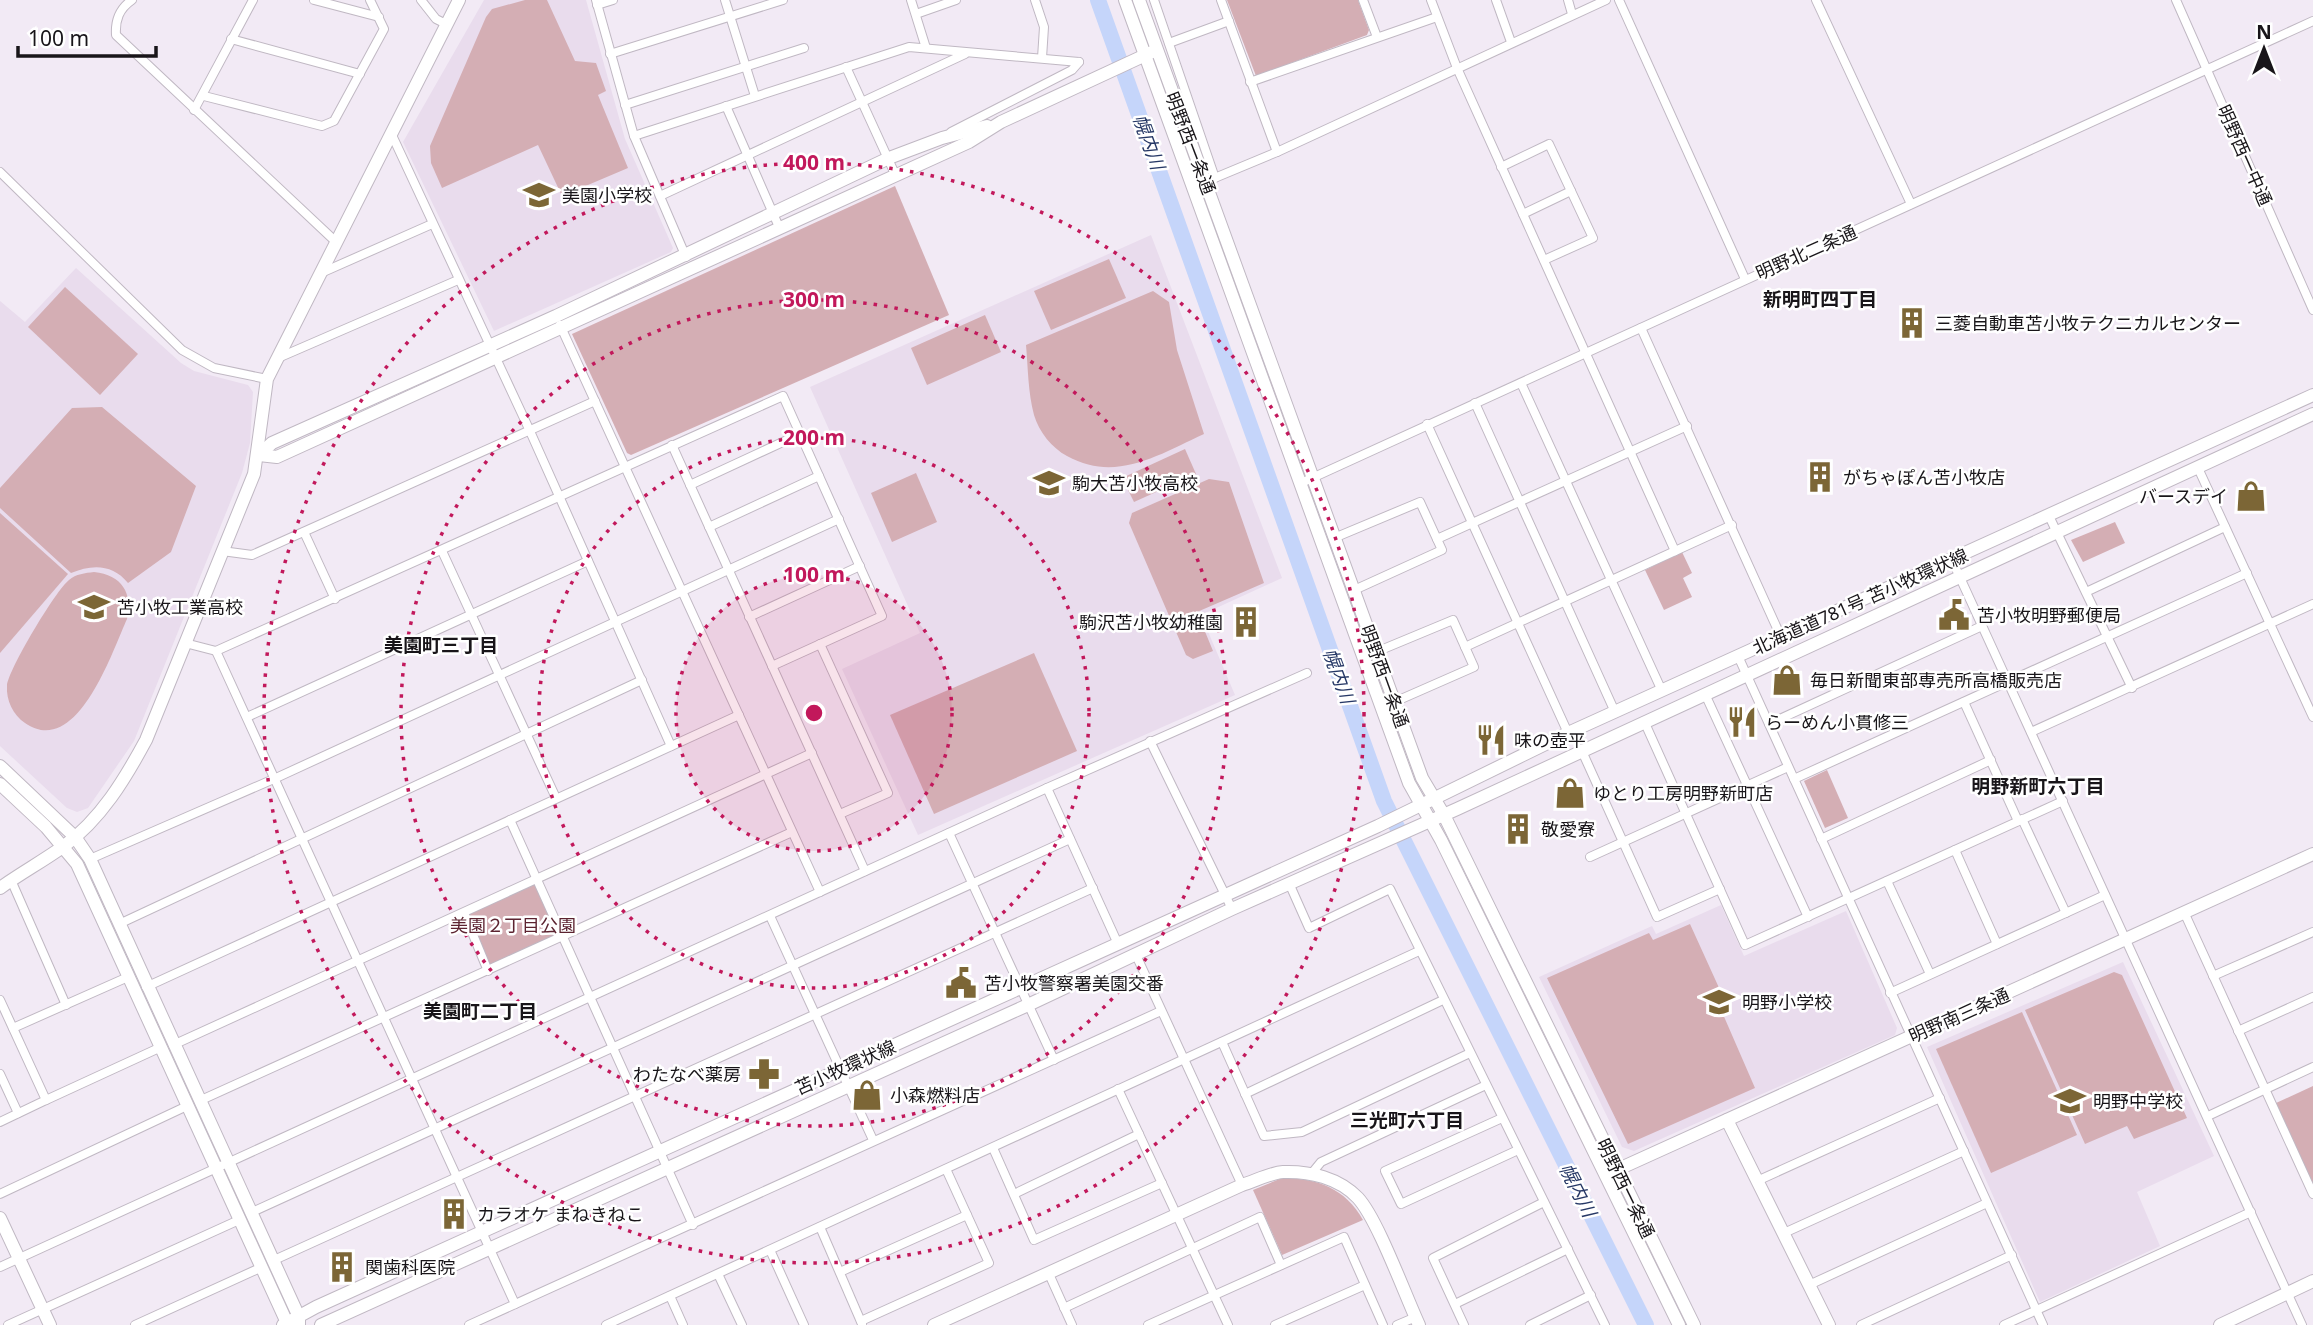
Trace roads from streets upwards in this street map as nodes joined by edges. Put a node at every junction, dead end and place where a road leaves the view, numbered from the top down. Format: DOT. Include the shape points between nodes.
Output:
graph roads {
  1 [pos="132,0"];
  2 [pos="253,0"];
  3 [pos="314,0"];
  4 [pos="370,0"];
  5 [pos="421,0"];
  6 [pos="459,0"];
  7 [pos="613,0"];
  8 [pos="725,0"];
  9 [pos="783,0"];
  10 [pos="911,0"];
  11 [pos="956,0"];
  12 [pos="1035,0"];
  13 [pos="1125,0"];
  14 [pos="1139,0"];
  15 [pos="1154,0"];
  16 [pos="1221,0"];
  17 [pos="1363,0"];
  18 [pos="1432,0"];
  19 [pos="1496,0"];
  20 [pos="1568,0"];
  21 [pos="1606,0"];
  22 [pos="1619,0"];
  23 [pos="1816,0"];
  24 [pos="2176,0"];
  25 [pos="596,3"];
  26 [pos="916,14"];
  27 [pos="1572,14"];
  28 [pos="379,16"];
  29 [pos="1437,17"];
  30 [pos="731,18"];
  31 [pos="1229,21"];
  32 [pos="2313,21"];
  33 [pos="446,24"];
  34 [pos="1377,37"];
  35 [pos="231,39"];
  36 [pos="1511,42"];
  37 [pos="1169,43"];
  38 [pos="804,48"];
  39 [pos="926,48"];
  40 [pos="610,54"];
  41 [pos="965,54"];
  42 [pos="1146,54"];
  43 [pos="1042,58"];
  44 [pos="744,67"];
  45 [pos="846,67"];
  46 [pos="1457,68"];
  47 [pos="2207,68"];
  48 [pos="360,74"];
  49 [pos="1250,82"];
  50 [pos="204,96"];
  51 [pos="755,96"];
  52 [pos="861,102"];
  53 [pos="625,105"];
  54 [pos="726,106"];
  55 [pos="194,110"];
  56 [pos="1000,122"];
  57 [pos="391,133"];
  58 [pos="634,136"];
  59 [pos="942,138"];
  60 [pos="1277,152"];
  61 [pos="746,155"];
  62 [pos="889,158"];
  63 [pos="1501,167"];
  64 [pos="895,174"];
  65 [pos="1,176"];
  66 [pos="1210,179"];
  67 [pos="1193,187"];
  68 [pos="1571,191"];
  69 [pos="660,197"];
  70 [pos="1911,204"];
  71 [pos="1522,214"];
  72 [pos="776,221"];
  73 [pos="432,224"];
  74 [pos="335,241"];
  75 [pos="1544,260"];
  76 [pos="688,261"];
  77 [pos="321,273"];
  78 [pos="1745,279"];
  79 [pos="458,280"];
  80 [pos="2313,310"];
  81 [pos="556,316"];
  82 [pos="562,328"];
  83 [pos="1641,328"];
  84 [pos="489,345"];
  85 [pos="1586,353"];
  86 [pos="278,358"];
  87 [pos="496,358"];
  88 [pos="267,379"];
  89 [pos="1521,383"];
  90 [pos="2313,395"];
  91 [pos="595,401"];
  92 [pos="1475,403"];
  93 [pos="2313,414"];
  94 [pos="1427,424"];
  95 [pos="1687,426"];
  96 [pos="529,429"];
  97 [pos="800,434"];
  98 [pos="672,445"];
  99 [pos="1629,450"];
  100 [pos="259,455"];
  101 [pos="625,466"];
  102 [pos="2198,468"];
  103 [pos="819,477"];
  104 [pos="1305,481"];
  105 [pos="1564,481"];
  106 [pos="690,485"];
  107 [pos="558,496"];
  108 [pos="1517,502"];
  109 [pos="2049,516"];
  110 [pos="839,519"];
  111 [pos="1471,525"];
  112 [pos="1732,525"];
  113 [pos="709,527"];
  114 [pos="2225,527"];
  115 [pos="304,532"];
  116 [pos="2057,533"];
  117 [pos="1334,538"];
  118 [pos="1437,539"];
  119 [pos="222,551"];
  120 [pos="442,551"];
  121 [pos="1675,551"];
  122 [pos="1952,560"];
  123 [pos="589,561"];
  124 [pos="860,566"];
  125 [pos="728,569"];
  126 [pos="2247,573"];
  127 [pos="1960,578"];
  128 [pos="1610,582"];
  129 [pos="682,591"];
  130 [pos="2086,592"];
  131 [pos="1347,593"];
  132 [pos="335,599"];
  133 [pos="1566,602"];
  134 [pos="2313,604"];
  135 [pos="471,614"];
  136 [pos="749,617"];
  137 [pos="616,620"];
  138 [pos="1518,623"];
  139 [pos="2271,624"];
  140 [pos="1982,626"];
  141 [pos="1781,636"];
  142 [pos="2109,638"];
  143 [pos="185,643"];
  144 [pos="821,644"];
  145 [pos="1465,647"];
  146 [pos="216,651"];
  147 [pos="1376,652"];
  148 [pos="1738,656"];
  149 [pos="772,666"];
  150 [pos="1307,673"];
  151 [pos="499,674"];
  152 [pos="1746,674"];
  153 [pos="642,680"];
  154 [pos="2008,682"];
  155 [pos="2132,688"];
  156 [pos="1662,691"];
  157 [pos="1705,694"];
  158 [pos="1394,702"];
  159 [pos="1964,702"];
  160 [pos="1381,708"];
  161 [pos="1615,712"];
  162 [pos="2312,714"];
  163 [pos="739,715"];
  164 [pos="247,717"];
  165 [pos="1644,721"];
  166 [pos="1769,724"];
  167 [pos="526,732"];
  168 [pos="1568,733"];
  169 [pos="2031,733"];
  170 [pos="1150,741"];
  171 [pos="671,746"];
  172 [pos="1581,750"];
  173 [pos="812,753"];
  174 [pos="1991,760"];
  175 [pos="0,766"];
  176 [pos="1788,767"];
  177 [pos="765,774"];
  178 [pos="276,778"];
  179 [pos="1794,779"];
  180 [pos="0,784"];
  181 [pos="1748,785"];
  182 [pos="1047,788"];
  183 [pos="556,799"];
  184 [pos="1436,799"];
  185 [pos="2063,801"];
  186 [pos="1415,808"];
  187 [pos="1685,813"];
  188 [pos="839,814"];
  189 [pos="1444,814"];
  190 [pos="510,820"];
  191 [pos="2020,820"];
  192 [pos="1430,821"];
  193 [pos="1416,828"];
  194 [pos="792,832"];
  195 [pos="950,833"];
  196 [pos="75,837"];
  197 [pos="302,839"];
  198 [pos="1070,839"];
  199 [pos="1821,839"];
  200 [pos="1623,842"];
  201 [pos="64,846"];
  202 [pos="1955,850"];
  203 [pos="1590,857"];
  204 [pos="90,859"];
  205 [pos="2312,859"];
  206 [pos="865,871"];
  207 [pos="11,880"];
  208 [pos="537,880"];
  209 [pos="1887,881"];
  210 [pos="1289,883"];
  211 [pos="974,885"];
  212 [pos="0,888"];
  213 [pos="1093,888"];
  214 [pos="1720,889"];
  215 [pos="820,892"];
  216 [pos="2105,895"];
  217 [pos="1225,896"];
  218 [pos="1848,899"];
  219 [pos="331,902"];
  220 [pos="1231,909"];
  221 [pos="2184,912"];
  222 [pos="464,913"];
  223 [pos="2066,913"];
  224 [pos="770,916"];
  225 [pos="1808,917"];
  226 [pos="119,924"];
  227 [pos="995,932"];
  228 [pos="2313,932"];
  229 [pos="563,937"];
  230 [pos="2126,939"];
  231 [pos="1118,944"];
  232 [pos="1997,944"];
  233 [pos="1419,951"];
  234 [pos="1136,955"];
  235 [pos="358,960"];
  236 [pos="793,967"];
  237 [pos="488,971"];
  238 [pos="1930,974"];
  239 [pos="2213,976"];
  240 [pos="128,977"];
  241 [pos="146,987"];
  242 [pos="1021,988"];
  243 [pos="1890,993"];
  244 [pos="590,997"];
  245 [pos="2313,997"];
  246 [pos="0,1000"];
  247 [pos="1443,1000"];
  248 [pos="66,1005"];
  249 [pos="1028,1005"];
  250 [pos="1161,1011"];
  251 [pos="814,1013"];
  252 [pos="383,1018"];
  253 [pos="13,1028"];
  254 [pos="2238,1031"];
  255 [pos="1910,1037"];
  256 [pos="1222,1041"];
  257 [pos="173,1045"];
  258 [pos="614,1047"];
  259 [pos="159,1048"];
  260 [pos="1470,1053"];
  261 [pos="1184,1058"];
  262 [pos="1054,1060"];
  263 [pos="2313,1067"];
  264 [pos="840,1069"];
  265 [pos="0,1074"];
  266 [pos="411,1079"];
  267 [pos="848,1085"];
  268 [pos="1486,1085"];
  269 [pos="1118,1089"];
  270 [pos="2265,1089"];
  271 [pos="1245,1094"];
  272 [pos="635,1096"];
  273 [pos="1940,1098"];
  274 [pos="46,1100"];
  275 [pos="193,1104"];
  276 [pos="18,1113"];
  277 [pos="2208,1116"];
  278 [pos="1502,1118"];
  279 [pos="1727,1120"];
  280 [pos="0,1122"];
  281 [pos="434,1131"];
  282 [pos="1139,1134"];
  283 [pos="873,1140"];
  284 [pos="993,1148"];
  285 [pos="1518,1150"];
  286 [pos="1964,1151"];
  287 [pos="660,1152"];
  288 [pos="227,1163"];
  289 [pos="667,1166"];
  290 [pos="215,1168"];
  291 [pos="946,1169"];
  292 [pos="1312,1173"];
  293 [pos="1611,1173"];
  294 [pos="456,1178"];
  295 [pos="1757,1181"];
  296 [pos="1162,1183"];
  297 [pos="1242,1185"];
  298 [pos="0,1194"];
  299 [pos="1014,1194"];
  300 [pos="2313,1194"];
  301 [pos="1544,1202"];
  302 [pos="1987,1203"];
  303 [pos="2251,1212"];
  304 [pos="250,1213"];
  305 [pos="967,1215"];
  306 [pos="1177,1216"];
  307 [pos="0,1218"];
  308 [pos="239,1220"];
  309 [pos="693,1224"];
  310 [pos="820,1227"];
  311 [pos="483,1232"];
  312 [pos="1784,1233"];
  313 [pos="1191,1247"];
  314 [pos="491,1248"];
  315 [pos="1568,1249"];
  316 [pos="770,1250"];
  317 [pos="2012,1255"];
  318 [pos="18,1259"];
  319 [pos="272,1261"];
  320 [pos="1281,1265"];
  321 [pos="0,1267"];
  322 [pos="260,1268"];
  323 [pos="840,1272"];
  324 [pos="719,1274"];
  325 [pos="1049,1274"];
  326 [pos="2313,1281"];
  327 [pos="1365,1285"];
  328 [pos="1809,1285"];
  329 [pos="1214,1293"];
  330 [pos="2288,1294"];
  331 [pos="1591,1295"];
  332 [pos="670,1296"];
  333 [pos="515,1304"];
  334 [pos="1455,1304"];
  335 [pos="43,1308"];
  336 [pos="1064,1308"];
  337 [pos="2037,1311"];
  338 [pos="1418,1321"];
  339 [pos="291,1323"];
  340 [pos="862,1323"];
  341 [pos="2229,1323"];
  342 [pos="8,1325"];
  343 [pos="50,1325"];
  344 [pos="135,1325"];
  345 [pos="321,1325"];
  346 [pos="469,1325"];
  347 [pos="606,1325"];
  348 [pos="683,1325"];
  349 [pos="742,1325"];
  350 [pos="804,1325"];
  351 [pos="934,1325"];
  352 [pos="1072,1325"];
  353 [pos="1148,1325"];
  354 [pos="1228,1325"];
  355 [pos="1275,1325"];
  356 [pos="1383,1325"];
  357 [pos="1397,1325"];
  358 [pos="1464,1325"];
  359 [pos="1530,1325"];
  360 [pos="1605,1325"];
  361 [pos="1679,1325"];
  362 [pos="1694,1325"];
  363 [pos="1829,1325"];
  364 [pos="1861,1325"];
  365 [pos="2004,1325"];
  366 [pos="2043,1325"];
  367 [pos="2302,1325"];
  1 -- 55 [label="street" via="115,22 116,36"];
  2 -- 35 [label="street"];
  3 -- 28 [label="street"];
  4 -- 28 [label="street"];
  5 -- 33 [label="street"];
  6 -- 33 [label="street"];
  7 -- 25 [label="street"];
  8 -- 30 [label="street"];
  9 -- 30 [label="street"];
  10 -- 26 [label="street"];
  11 -- 26 [label="street"];
  12 -- 43 [label="street" via="1044,27"];
  13 -- 42 [label="street, 明野西一条通"];
  14 -- 42 [label="street, 明野西一条通"];
  15 -- 37 [label="street"];
  16 -- 31 [label="street"];
  17 -- 34 [label="street"];
  18 -- 29 [label="street"];
  19 -- 36 [label="street"];
  20 -- 27 [label="street"];
  21 -- 27 [label="street"];
  22 -- 78 [label="street"];
  23 -- 70 [label="street"];
  24 -- 47 [label="street, 明野西一中通"];
  25 -- 40 [label="street"];
  26 -- 39 [label="street"];
  27 -- 36 [label="street"];
  28 -- 48 [label="street" via="384,29"];
  29 -- 34 [label="street"];
  29 -- 46 [label="street"];
  30 -- 40 [label="street"];
  30 -- 44 [label="street"];
  31 -- 37 [label="street"];
  31 -- 49 [label="street"];
  32 -- 47 [label="street, 明野北二条通"];
  33 -- 57 [label="street"];
  34 -- 49 [label="street"];
  35 -- 48 [label="street"];
  35 -- 50 [label="street"];
  36 -- 46 [label="street"];
  37 -- 66 [label="street"];
  38 -- 44 [label="street"];
  39 -- 41 [label="street"];
  39 -- 45 [label="street" via="909,47"];
  40 -- 53 [label="street"];
  41 -- 43 [label="street"];
  41 -- 52 [label="street"];
  42 -- 56 [label="street"];
  42 -- 66 [label="street, 明野西一条通"];
  42 -- 67 [label="street, 明野西一条通"];
  43 -- 59 [label="street" via="1079,62 1072,71 965,122"];
  44 -- 51 [label="street"];
  44 -- 53 [label="street"];
  45 -- 51 [label="street"];
  45 -- 52 [label="street"];
  46 -- 60 [label="street"];
  46 -- 63 [label="street"];
  47 -- 70 [label="street, 明野北二条通"];
  47 -- 80 [label="street, 明野西一中通"];
  48 -- 50 [label="street" via="334,121 322,126"];
  49 -- 60 [label="street"];
  50 -- 55 [label="street"];
  51 -- 54 [label="street"];
  52 -- 61 [label="street"];
  52 -- 62 [label="street"];
  53 -- 58 [label="street"];
  54 -- 58 [label="street"];
  54 -- 61 [label="street"];
  55 -- 74 [label="street"];
  56 -- 59 [label="street"];
  56 -- 64 [label="street" via="969,142"];
  57 -- 73 [label="street"];
  57 -- 74 [label="street"];
  58 -- 69 [label="street"];
  59 -- 62 [label="street"];
  60 -- 66 [label="street"];
  61 -- 69 [label="street"];
  61 -- 72 [label="street"];
  62 -- 64 [label="street"];
  62 -- 72 [label="street"];
  63 -- 68 [label="street" via="1549,144"];
  63 -- 71 [label="street"];
  64 -- 72 [label="street"];
  65 -- 88 [label="street" via="182,350 214,368"];
  66 -- 67 [label="street"];
  66 -- 104 [label="street, 明野西一条通"];
  67 -- 104 [label="street, 明野西一条通"];
  68 -- 71 [label="street"];
  68 -- 75 [label="street" via="1593,238"];
  69 -- 76 [label="street"];
  70 -- 78 [label="street, 明野北二条通"];
  71 -- 75 [label="street"];
  72 -- 76 [label="street"];
  73 -- 77 [label="street"];
  73 -- 79 [label="street"];
  74 -- 77 [label="street"];
  75 -- 85 [label="street"];
  76 -- 81 [label="street"];
  76 -- 82 [label="street"];
  77 -- 86 [label="street"];
  78 -- 83 [label="street, 明野北二条通"];
  79 -- 84 [label="street"];
  79 -- 86 [label="street"];
  81 -- 82 [label="street"];
  81 -- 84 [label="street"];
  82 -- 87 [label="street"];
  82 -- 91 [label="street"];
  83 -- 85 [label="street, 明野北二条通"];
  83 -- 95 [label="street"];
  84 -- 87 [label="street"];
  84 -- 100 [label="street" via="272,443"];
  85 -- 89 [label="street, 明野北二条通"];
  85 -- 99 [label="street"];
  86 -- 88 [label="street"];
  87 -- 96 [label="street"];
  87 -- 100 [label="street" via="277,457"];
  88 -- 100 [label="street"];
  89 -- 92 [label="street, 明野北二条通"];
  89 -- 105 [label="street"];
  90 -- 109 [label="street, 北海道道781号 苫小牧環状線"];
  91 -- 96 [label="street"];
  91 -- 101 [label="street"];
  92 -- 94 [label="street, 明野北二条通"];
  92 -- 108 [label="street"];
  93 -- 102 [label="street, 北海道道781号 苫小牧環状線"];
  94 -- 104 [label="street, 明野北二条通"];
  94 -- 111 [label="street"];
  95 -- 99 [label="street"];
  95 -- 112 [label="street"];
  96 -- 107 [label="street"];
  96 -- 115 [label="street"];
  97 -- 98 [label="street" via="783,396"];
  97 -- 103 [label="street"];
  97 -- 106 [label="street"];
  98 -- 101 [label="street"];
  98 -- 106 [label="street"];
  99 -- 105 [label="street"];
  99 -- 121 [label="street"];
  100 -- 119 [label="street"];
  101 -- 107 [label="street"];
  101 -- 129 [label="street"];
  102 -- 114 [label="street"];
  102 -- 116 [label="street, 北海道道781号 苫小牧環状線"];
  103 -- 110 [label="street"];
  103 -- 113 [label="street"];
  104 -- 117 [label="street, 明野西一条通"];
  104 -- 131 [label="street, 明野西一条通"];
  105 -- 108 [label="street"];
  105 -- 128 [label="street"];
  106 -- 113 [label="street"];
  107 -- 120 [label="street"];
  107 -- 123 [label="street"];
  108 -- 111 [label="street"];
  108 -- 133 [label="street"];
  109 -- 116 [label="street"];
  109 -- 122 [label="street, 北海道道781号 苫小牧環状線"];
  110 -- 124 [label="street"];
  110 -- 125 [label="street"];
  111 -- 118 [label="street"];
  111 -- 138 [label="street"];
  112 -- 121 [label="street"];
  112 -- 141 [label="street"];
  113 -- 125 [label="street"];
  114 -- 126 [label="street"];
  114 -- 130 [label="street"];
  115 -- 119 [label="street" via="252,555"];
  115 -- 132 [label="street"];
  116 -- 127 [label="street, 北海道道781号 苫小牧環状線"];
  116 -- 130 [label="street"];
  117 -- 118 [label="street" via="1420,502"];
  117 -- 131 [label="street, 明野西一条通"];
  118 -- 131 [label="street" via="1442,550"];
  119 -- 143 [label="street"];
  120 -- 132 [label="street"];
  120 -- 135 [label="street"];
  121 -- 128 [label="street"];
  122 -- 127 [label="street"];
  122 -- 141 [label="street, 北海道道781号 苫小牧環状線"];
  123 -- 135 [label="street"];
  123 -- 137 [label="street"];
  124 -- 136 [label="street"];
  124 -- 144 [label="street" via="882,616"];
  125 -- 129 [label="street"];
  125 -- 136 [label="street"];
  126 -- 139 [label="street"];
  126 -- 142 [label="street"];
  127 -- 140 [label="street"];
  127 -- 152 [label="street, 北海道道781号 苫小牧環状線"];
  128 -- 133 [label="street"];
  128 -- 156 [label="street"];
  129 -- 137 [label="street"];
  129 -- 163 [label="street"];
  130 -- 142 [label="street"];
  131 -- 147 [label="street, 明野西一条通"];
  131 -- 160 [label="street, 明野西一条通"];
  132 -- 146 [label="street"];
  133 -- 138 [label="street"];
  133 -- 161 [label="street"];
  134 -- 139 [label="street"];
  135 -- 151 [label="street"];
  135 -- 164 [label="street"];
  136 -- 149 [label="street"];
  137 -- 151 [label="street"];
  137 -- 153 [label="street"];
  138 -- 145 [label="street"];
  138 -- 168 [label="street"];
  139 -- 155 [label="street"];
  139 -- 162 [label="street"];
  140 -- 154 [label="street"];
  140 -- 166 [label="street"];
  141 -- 148 [label="street, 北海道道781号 苫小牧環状線"];
  142 -- 154 [label="street"];
  142 -- 155 [label="street"];
  143 -- 146 [label="street"];
  143 -- 196 [label="street" via="126,777"];
  144 -- 149 [label="street"];
  144 -- 188 [label="street" via="888,793"];
  145 -- 147 [label="street" via="1453,620"];
  145 -- 158 [label="street" via="1474,667"];
  146 -- 164 [label="street"];
  147 -- 158 [label="street, 明野西一条通"];
  148 -- 152 [label="street"];
  148 -- 156 [label="street, 北海道道781号 苫小牧環状線"];
  149 -- 173 [label="street"];
  150 -- 170 [label="street"];
  151 -- 167 [label="street"];
  151 -- 178 [label="street"];
  152 -- 157 [label="street, 北海道道781号 苫小牧環状線"];
  152 -- 166 [label="street"];
  153 -- 167 [label="street"];
  153 -- 171 [label="street"];
  154 -- 159 [label="street"];
  154 -- 169 [label="street"];
  155 -- 169 [label="street"];
  156 -- 161 [label="street, 北海道道781号 苫小牧環状線"];
  157 -- 165 [label="street, 北海道道781号 苫小牧環状線"];
  157 -- 181 [label="street"];
  158 -- 160 [label="street"];
  158 -- 184 [label="street, 明野西一条通" via="1422,778"];
  159 -- 174 [label="street"];
  159 -- 179 [label="street"];
  160 -- 186 [label="street, 明野西一条通"];
  161 -- 168 [label="street, 北海道道781号 苫小牧環状線"];
  163 -- 171 [label="street"];
  163 -- 177 [label="street"];
  164 -- 178 [label="street"];
  165 -- 172 [label="street, 北海道道781号 苫小牧環状線"];
  165 -- 187 [label="street"];
  166 -- 176 [label="street"];
  167 -- 183 [label="street"];
  167 -- 197 [label="street"];
  168 -- 184 [label="street, 北海道道781号 苫小牧環状線"];
  169 -- 185 [label="street"];
  170 -- 182 [label="street"];
  170 -- 217 [label="street"];
  171 -- 183 [label="street"];
  172 -- 189 [label="street, 北海道道781号 苫小牧環状線"];
  172 -- 200 [label="street"];
  173 -- 177 [label="street"];
  173 -- 188 [label="street"];
  174 -- 191 [label="street"];
  174 -- 199 [label="street"];
  175 -- 196 [label="street"];
  176 -- 179 [label="street"];
  176 -- 181 [label="street"];
  177 -- 194 [label="street"];
  177 -- 208 [label="street"];
  178 -- 197 [label="street"];
  178 -- 204 [label="street"];
  179 -- 199 [label="street"];
  180 -- 201 [label="street"];
  181 -- 187 [label="street"];
  181 -- 225 [label="street"];
  182 -- 195 [label="street"];
  182 -- 198 [label="street"];
  183 -- 190 [label="street"];
  184 -- 186 [label="street, 北海道道781号 苫小牧環状線"];
  184 -- 189 [label="street, 明野西一条通"];
  185 -- 191 [label="street"];
  185 -- 216 [label="street"];
  186 -- 192 [label="street, 明野西一条通"];
  186 -- 217 [label="street, 苫小牧環状線"];
  187 -- 200 [label="street"];
  187 -- 214 [label="street"];
  188 -- 206 [label="street"];
  189 -- 192 [label="street, 北海道道781号 苫小牧環状線"];
  189 -- 293 [label="street, 明野西一条通"];
  190 -- 208 [label="street"];
  190 -- 219 [label="street"];
  191 -- 202 [label="street"];
  191 -- 223 [label="street"];
  192 -- 193 [label="street, 北海道道781号 苫小牧環状線"];
  192 -- 293 [label="street, 明野西一条通"];
  193 -- 210 [label="street, 苫小牧環状線"];
  194 -- 215 [label="street"];
  194 -- 229 [label="street"];
  195 -- 206 [label="street"];
  195 -- 211 [label="street"];
  196 -- 201 [label="street"];
  196 -- 204 [label="street"];
  197 -- 219 [label="street"];
  197 -- 226 [label="street"];
  198 -- 211 [label="street"];
  198 -- 213 [label="street"];
  199 -- 218 [label="street"];
  200 -- 203 [label="street"];
  200 -- 214 [label="street" via="1657,918"];
  201 -- 207 [label="street"];
  201 -- 240 [label="street" via="77,864"];
  202 -- 209 [label="street"];
  202 -- 232 [label="street"];
  204 -- 226 [label="street"];
  205 -- 221 [label="street, 明野南三条通"];
  206 -- 215 [label="street"];
  207 -- 212 [label="street"];
  207 -- 248 [label="street"];
  208 -- 222 [label="street"];
  208 -- 229 [label="street"];
  209 -- 218 [label="street"];
  209 -- 238 [label="street"];
  210 -- 220 [label="street, 苫小牧環状線"];
  210 -- 233 [label="street" via="1308,928 1390,889"];
  211 -- 227 [label="street"];
  211 -- 236 [label="street"];
  213 -- 227 [label="street"];
  213 -- 231 [label="street"];
  214 -- 225 [label="street" via="1745,944"];
  215 -- 224 [label="street"];
  216 -- 223 [label="street"];
  216 -- 230 [label="street"];
  217 -- 220 [label="street"];
  217 -- 231 [label="street, 苫小牧環状線"];
  218 -- 225 [label="street"];
  218 -- 243 [label="street"];
  219 -- 235 [label="street"];
  219 -- 241 [label="street"];
  220 -- 234 [label="street, 苫小牧環状線"];
  221 -- 230 [label="street, 明野南三条通"];
  221 -- 239 [label="street"];
  222 -- 235 [label="street"];
  222 -- 237 [label="street"];
  223 -- 232 [label="street"];
  224 -- 236 [label="street"];
  224 -- 244 [label="street"];
  226 -- 241 [label="street"];
  227 -- 242 [label="street"];
  227 -- 251 [label="street"];
  228 -- 239 [label="street"];
  229 -- 237 [label="street"];
  229 -- 244 [label="street"];
  230 -- 255 [label="street, 明野南三条通"];
  230 -- 277 [label="street"];
  231 -- 242 [label="street, 苫小牧環状線"];
  232 -- 238 [label="street"];
  233 -- 247 [label="street"];
  233 -- 256 [label="street"];
  234 -- 249 [label="street, 苫小牧環状線"];
  234 -- 250 [label="street"];
  235 -- 252 [label="street"];
  235 -- 257 [label="street"];
  236 -- 251 [label="street"];
  236 -- 258 [label="street"];
  237 -- 252 [label="street"];
  238 -- 243 [label="street"];
  239 -- 254 [label="street"];
  240 -- 248 [label="street"];
  240 -- 259 [label="street"];
  241 -- 257 [label="street"];
  242 -- 249 [label="street"];
  242 -- 264 [label="street, 苫小牧環状線"];
  243 -- 255 [label="street"];
  244 -- 258 [label="street"];
  244 -- 266 [label="street"];
  245 -- 254 [label="street"];
  246 -- 253 [label="street"];
  247 -- 260 [label="street"];
  247 -- 271 [label="street"];
  248 -- 253 [label="street"];
  249 -- 262 [label="street"];
  249 -- 267 [label="street, 苫小牧環状線"];
  250 -- 261 [label="street"];
  250 -- 262 [label="street"];
  251 -- 264 [label="street"];
  251 -- 272 [label="street"];
  252 -- 266 [label="street"];
  252 -- 275 [label="street"];
  253 -- 274 [label="street"];
  254 -- 270 [label="street"];
  255 -- 273 [label="street"];
  255 -- 279 [label="street, 明野南三条通"];
  256 -- 261 [label="street"];
  256 -- 271 [label="street"];
  257 -- 275 [label="street"];
  258 -- 272 [label="street"];
  258 -- 281 [label="street"];
  259 -- 274 [label="street"];
  259 -- 275 [label="street"];
  260 -- 268 [label="street"];
  260 -- 271 [label="street" via="1302,1132 1264,1136"];
  261 -- 269 [label="street"];
  261 -- 297 [label="street"];
  262 -- 283 [label="street"];
  263 -- 270 [label="street"];
  264 -- 267 [label="street"];
  264 -- 287 [label="street, 苫小牧環状線"];
  265 -- 276 [label="street"];
  266 -- 281 [label="street"];
  266 -- 288 [label="street"];
  267 -- 283 [label="street"];
  267 -- 289 [label="street, 苫小牧環状線"];
  268 -- 278 [label="street"];
  268 -- 292 [label="street" via="1321,1162"];
  269 -- 282 [label="street"];
  269 -- 284 [label="street"];
  270 -- 277 [label="street"];
  270 -- 300 [label="street"];
  272 -- 287 [label="street"];
  272 -- 294 [label="street"];
  273 -- 286 [label="street"];
  273 -- 295 [label="street"];
  274 -- 276 [label="street"];
  275 -- 288 [label="street"];
  275 -- 290 [label="street"];
  275 -- 298 [label="street"];
  276 -- 280 [label="street"];
  277 -- 303 [label="street"];
  278 -- 285 [label="street"];
  278 -- 285 [label="street" via="1385,1171 1401,1204"];
  279 -- 293 [label="street, 明野南三条通"];
  279 -- 295 [label="street"];
  281 -- 294 [label="street"];
  281 -- 304 [label="street"];
  282 -- 296 [label="street"];
  282 -- 299 [label="street"];
  283 -- 309 [label="street"];
  284 -- 291 [label="street"];
  284 -- 299 [label="street"];
  285 -- 301 [label="street"];
  286 -- 302 [label="street"];
  286 -- 312 [label="street"];
  287 -- 289 [label="street"];
  287 -- 311 [label="street, 苫小牧環状線"];
  288 -- 290 [label="street"];
  288 -- 304 [label="street"];
  289 -- 309 [label="street"];
  289 -- 314 [label="street, 苫小牧環状線"];
  290 -- 308 [label="street"];
  290 -- 318 [label="street"];
  291 -- 305 [label="street"];
  291 -- 310 [label="street"];
  292 -- 297 [label="street" via="1280,1172"];
  292 -- 338 [label="street" via="1358,1198"];
  293 -- 361 [label="street, 明野西一条通"];
  293 -- 362 [label="street, 明野西一条通"];
  294 -- 311 [label="street"];
  294 -- 319 [label="street"];
  295 -- 312 [label="street"];
  296 -- 299 [label="street" via="1034,1240"];
  296 -- 306 [label="street"];
  297 -- 306 [label="street"];
  301 -- 315 [label="street"];
  301 -- 334 [label="street" via="1433,1258"];
  302 -- 317 [label="street"];
  302 -- 328 [label="street"];
  303 -- 330 [label="street"];
  303 -- 337 [label="street"];
  304 -- 319 [label="street"];
  305 -- 323 [label="street"];
  305 -- 340 [label="street" via="989,1263"];
  306 -- 313 [label="street"];
  306 -- 325 [label="street"];
  307 -- 318 [label="street"];
  308 -- 322 [label="street"];
  308 -- 335 [label="street"];
  309 -- 333 [label="street"];
  310 -- 316 [label="street"];
  310 -- 323 [label="street"];
  311 -- 314 [label="street"];
  311 -- 339 [label="street, 苫小牧環状線"];
  312 -- 328 [label="street"];
  313 -- 320 [label="street" via="1260,1217"];
  313 -- 329 [label="street"];
  313 -- 336 [label="street"];
  314 -- 333 [label="street"];
  314 -- 345 [label="street, 苫小牧環状線"];
  315 -- 331 [label="street"];
  315 -- 334 [label="street"];
  316 -- 324 [label="street"];
  316 -- 350 [label="street"];
  317 -- 337 [label="street"];
  317 -- 364 [label="street"];
  318 -- 321 [label="street"];
  318 -- 335 [label="street"];
  319 -- 339 [label="street"];
  320 -- 327 [label="street" via="1344,1237"];
  320 -- 329 [label="street"];
  322 -- 339 [label="street"];
  322 -- 344 [label="street"];
  323 -- 340 [label="street"];
  324 -- 332 [label="street"];
  324 -- 349 [label="street"];
  325 -- 336 [label="street"];
  325 -- 351 [label="street"];
  326 -- 330 [label="street"];
  327 -- 355 [label="street"];
  327 -- 356 [label="street"];
  328 -- 363 [label="street"];
  329 -- 353 [label="street"];
  329 -- 354 [label="street"];
  330 -- 341 [label="street"];
  330 -- 367 [label="street"];
  331 -- 359 [label="street"];
  331 -- 360 [label="street"];
  332 -- 347 [label="street"];
  332 -- 348 [label="street"];
  333 -- 346 [label="street"];
  334 -- 358 [label="street"];
  335 -- 342 [label="street"];
  335 -- 343 [label="street"];
  336 -- 352 [label="street"];
  337 -- 365 [label="street"];
  337 -- 366 [label="street"];
  338 -- 357 [label="street"];
}
